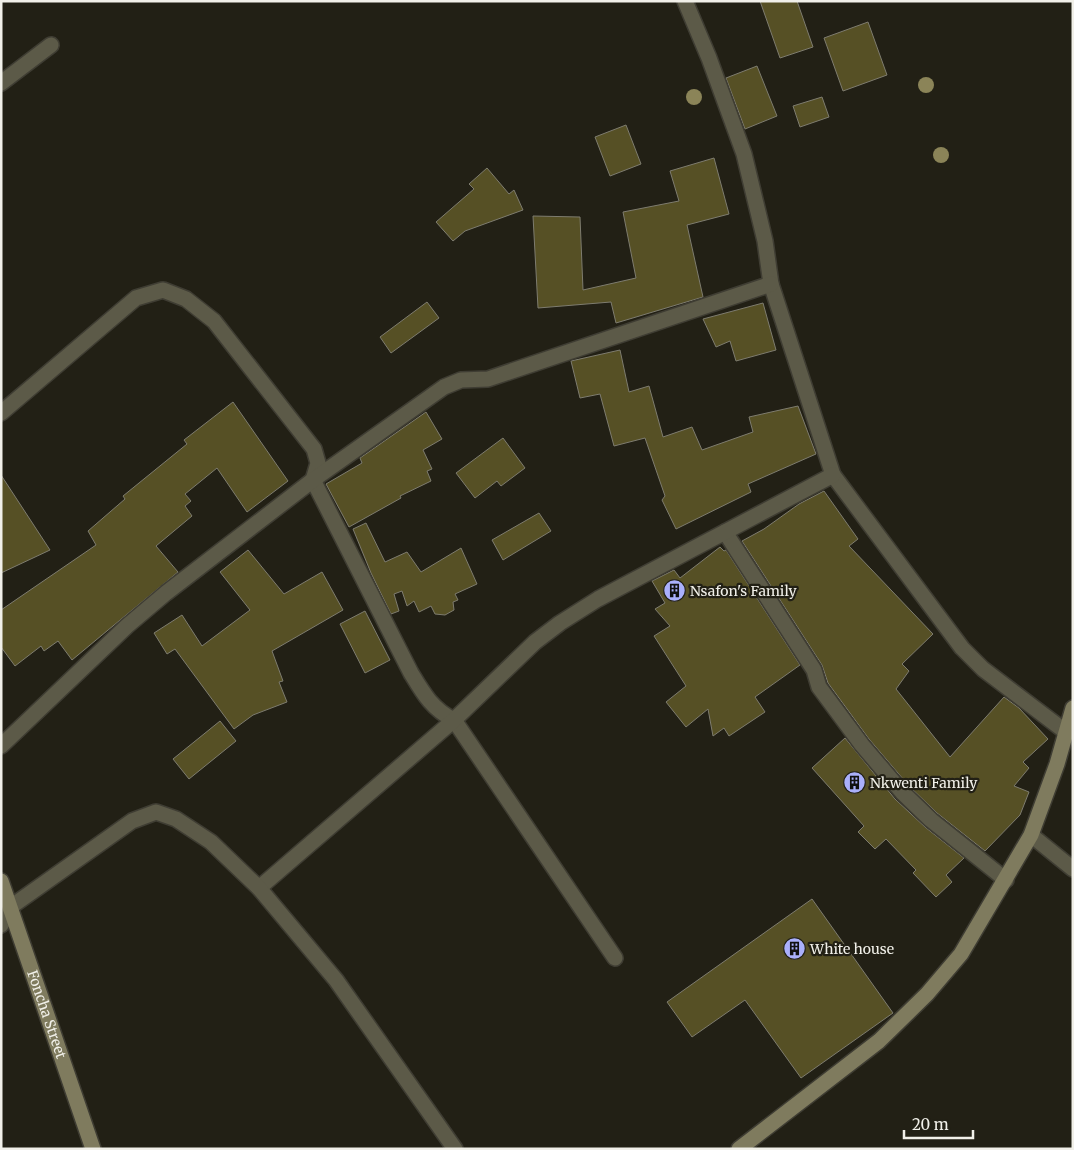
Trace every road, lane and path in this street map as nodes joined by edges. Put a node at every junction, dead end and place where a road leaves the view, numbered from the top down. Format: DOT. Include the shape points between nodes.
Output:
graph roads {
  1 [pos="685,1"];
  2 [pos="51,45"];
  3 [pos="1,82"];
  4 [pos="771,284"];
  5 [pos="1,413"];
  6 [pos="834,475"];
  7 [pos="313,480"];
  8 [pos="725,532"];
  9 [pos="1073,708"];
  10 [pos="454,720"];
  11 [pos="1066,732"];
  12 [pos="1,746"];
  13 [pos="1031,835"];
  14 [pos="1073,869"];
  15 [pos="1006,880"];
  16 [pos="1,881"];
  17 [pos="260,888"];
  18 [pos="12,906"];
  19 [pos="1,925"];
  20 [pos="614,958"];
  21 [pos="93,1149"];
  22 [pos="455,1149"];
  23 [pos="739,1149"];
  1 -- 4 [label="street" via="744,154 765,241"];
  2 -- 3 [label="street"];
  4 -- 6 [label="street"];
  4 -- 7 [label="street" via="488,379 461,380 444,387"];
  5 -- 7 [label="street" via="136,298 162,290 186,298 220,328 314,449 318,463"];
  6 -- 8 [label="street"];
  6 -- 11 [label="street" via="962,648 983,669"];
  7 -- 10 [label="street" via="411,673 428,701"];
  7 -- 12 [label="street" via="127,626"];
  8 -- 10 [label="street" via="598,599 560,623 535,642"];
  8 -- 15 [label="street" via="814,670 819,687 862,745 931,820"];
  9 -- 11 [label="street"];
  10 -- 17 [label="street"];
  10 -- 20 [label="street"];
  11 -- 13 [label="street"];
  13 -- 14 [label="street"];
  13 -- 15 [label="street"];
  15 -- 23 [label="street" via="962,954 927,994 879,1041"];
  16 -- 18 [label="street, Foncha Street"];
  17 -- 18 [label="street" via="211,842 176,819 156,812 132,821"];
  17 -- 22 [label="street" via="336,980"];
  18 -- 19 [label="street"];
  18 -- 21 [label="street, Foncha Street"];
}
